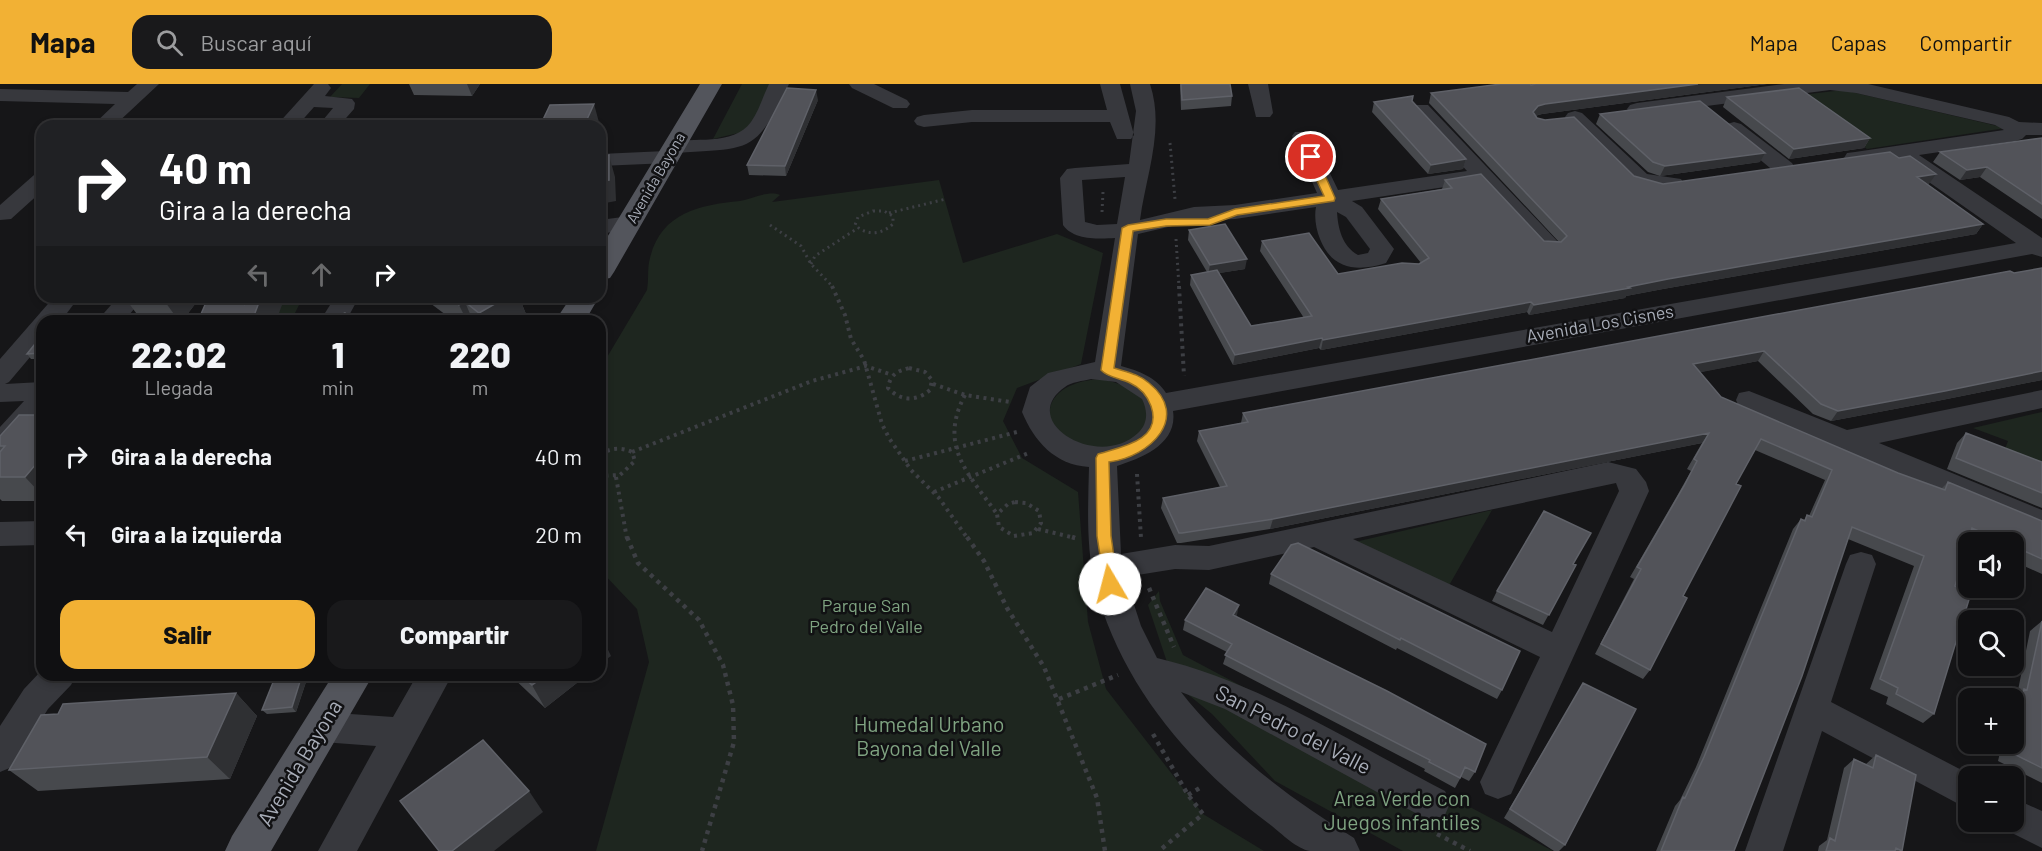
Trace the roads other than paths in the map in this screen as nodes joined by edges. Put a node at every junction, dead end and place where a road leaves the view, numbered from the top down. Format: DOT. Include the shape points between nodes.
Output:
graph roads {
  1 [pos="148,84"];
  2 [pos="325,84"];
  3 [pos="711,84"];
  4 [pos="778,84"];
  5 [pos="859,84"];
  6 [pos="1110,84"];
  7 [pos="1140,84"];
  8 [pos="1258,84"];
  9 [pos="1830,84"];
  10 [pos="0,96"];
  11 [pos="133,98"];
  12 [pos="309,101"];
  13 [pos="1700,101"];
  14 [pos="900,104"];
  15 [pos="1421,109"];
  16 [pos="1145,110"];
  17 [pos="1620,111"];
  18 [pos="1119,113"];
  19 [pos="1263,113"];
  20 [pos="1598,114"];
  21 [pos="1575,117"];
  22 [pos="109,120"];
  23 [pos="292,120"];
  24 [pos="334,120"];
  25 [pos="1553,120"];
  26 [pos="924,121"];
  27 [pos="2015,128"];
  28 [pos="2042,129"];
  29 [pos="1302,136"];
  30 [pos="671,152"];
  31 [pos="1900,152"];
  32 [pos="606,159"];
  33 [pos="1830,162"];
  34 [pos="1807,165"];
  35 [pos="1784,168"];
  36 [pos="1136,170"];
  37 [pos="1760,172"];
  38 [pos="1483,175"];
  39 [pos="1690,182"];
  40 [pos="1652,184"];
  41 [pos="36,185"];
  42 [pos="1627,197"];
  43 [pos="1330,198"];
  44 [pos="36,210"];
  45 [pos="2,215"];
  46 [pos="630,223"];
  47 [pos="606,225"];
  48 [pos="1128,228"];
  49 [pos="1549,245"];
  50 [pos="2040,247"];
  51 [pos="606,262"];
  52 [pos="62,303"];
  53 [pos="126,303"];
  54 [pos="52,315"];
  55 [pos="116,315"];
  56 [pos="36,334"];
  57 [pos="1107,370"];
  58 [pos="0,376"];
  59 [pos="36,392"];
  60 [pos="0,393"];
  61 [pos="2042,399"];
  62 [pos="1749,400"];
  63 [pos="1158,404"];
  64 [pos="32,420"];
  65 [pos="1845,440"];
  66 [pos="0,445"];
  67 [pos="1102,458"];
  68 [pos="2042,522"];
  69 [pos="36,533"];
  70 [pos="0,534"];
  71 [pos="1317,535"];
  72 [pos="1209,558"];
  73 [pos="1861,564"];
  74 [pos="1109,576"];
  75 [pos="1559,651"];
  76 [pos="1133,672"];
  77 [pos="53,681"];
  78 [pos="350,681"];
  79 [pos="432,681"];
  80 [pos="1812,709"];
  81 [pos="322,727"];
  82 [pos="403,733"];
  83 [pos="0,756"];
  84 [pos="1498,782"];
  85 [pos="1958,787"];
  86 [pos="1432,803"];
  87 [pos="2024,821"];
  88 [pos="2042,830"];
  89 [pos="247,851"];
  90 [pos="337,851"];
  91 [pos="1341,851"];
  92 [pos="1764,851"];
  1 -- 11 [label="street"];
  2 -- 12 [label="street"];
  3 -- 30 [label="main road, Avenida Bayona"];
  4 -- 30 [label="street" via="759,124 748,136"];
  5 -- 14 [label="street"];
  6 -- 18 [label="street"];
  7 -- 16 [label="street"];
  8 -- 19 [label="street"];
  9 -- 13 [label="street"];
  9 -- 27 [label="street" via="2002,121"];
  10 -- 11 [label="street"];
  11 -- 22 [label="street"];
  12 -- 23 [label="street"];
  12 -- 24 [label="street" via="345,103"];
  13 -- 17 [label="street"];
  13 -- 35 [label="street"];
  15 -- 38 [label="street"];
  16 -- 18 [label="street"];
  16 -- 36 [label="street" via="1145,137"];
  18 -- 26 [label="street" via="972,116"];
  18 -- 36 [label="street"];
  20 -- 21 [label="street"];
  21 -- 25 [label="street"];
  21 -- 40 [label="street" via="1639,179"];
  27 -- 28 [label="street"];
  27 -- 31 [label="street" via="2015,135"];
  29 -- 43 [label="street"];
  30 -- 32 [label="street"];
  30 -- 46 [label="main road, Avenida Bayona"];
  31 -- 33 [label="street"];
  31 -- 50 [label="street"];
  34 -- 35 [label="street"];
  35 -- 37 [label="street"];
  36 -- 48 [label="street"];
  36 -- 48 [label="street" via="1075,174 1071,178 1074,225 1087,231"];
  38 -- 43 [label="street"];
  38 -- 49 [label="street"];
  39 -- 40 [label="street"];
  40 -- 42 [label="street"];
  41 -- 45 [label="street"];
  43 -- 43 [label="street" via="1326,215 1339,267 1392,259 1354,212"];
  43 -- 48 [label="street" via="1235,212 1210,222"];
  44 -- 45 [label="street"];
  46 -- 47 [label="street"];
  46 -- 51 [label="main road, Avenida Bayona"];
  48 -- 57 [label="street"];
  50 -- 63 [label="street, Avenida Los Cisnes"];
  52 -- 54 [label="street"];
  53 -- 55 [label="street"];
  56 -- 58 [label="street"];
  57 -- 63 [label="street" via="1144,386"];
  57 -- 67 [label="street" via="1076,371 1062,376 1041,392 1035,405 1038,425 1055,445"];
  59 -- 60 [label="street"];
  61 -- 65 [label="street"];
  62 -- 65 [label="street"];
  63 -- 67 [label="street" via="1159,425 1154,435 1132,451"];
  64 -- 66 [label="street"];
  65 -- 68 [label="street"];
  67 -- 74 [label="street"];
  69 -- 70 [label="street"];
  71 -- 72 [label="street"];
  71 -- 75 [label="street"];
  71 -- 75 [label="street" via="1608,473 1622,474 1633,482 1634,491"];
  72 -- 74 [label="street" via="1175,557 1143,562"];
  72 -- 74 [label="street" via="1180,572"];
  73 -- 80 [label="street"];
  74 -- 76 [label="street" via="1132,643"];
  75 -- 84 [label="street"];
  76 -- 86 [label="street, San Pedro del Valle" via="1190,680 1237,699"];
  76 -- 91 [label="street" via="1198,740 1266,802"];
  77 -- 83 [label="street" via="36,699"];
  78 -- 81 [label="main road, Avenida Bayona"];
  79 -- 82 [label="street"];
  80 -- 85 [label="street"];
  80 -- 92 [label="street"];
  81 -- 82 [label="street"];
  81 -- 89 [label="main road, Avenida Bayona"];
  82 -- 90 [label="street"];
  87 -- 88 [label="street"];
}
